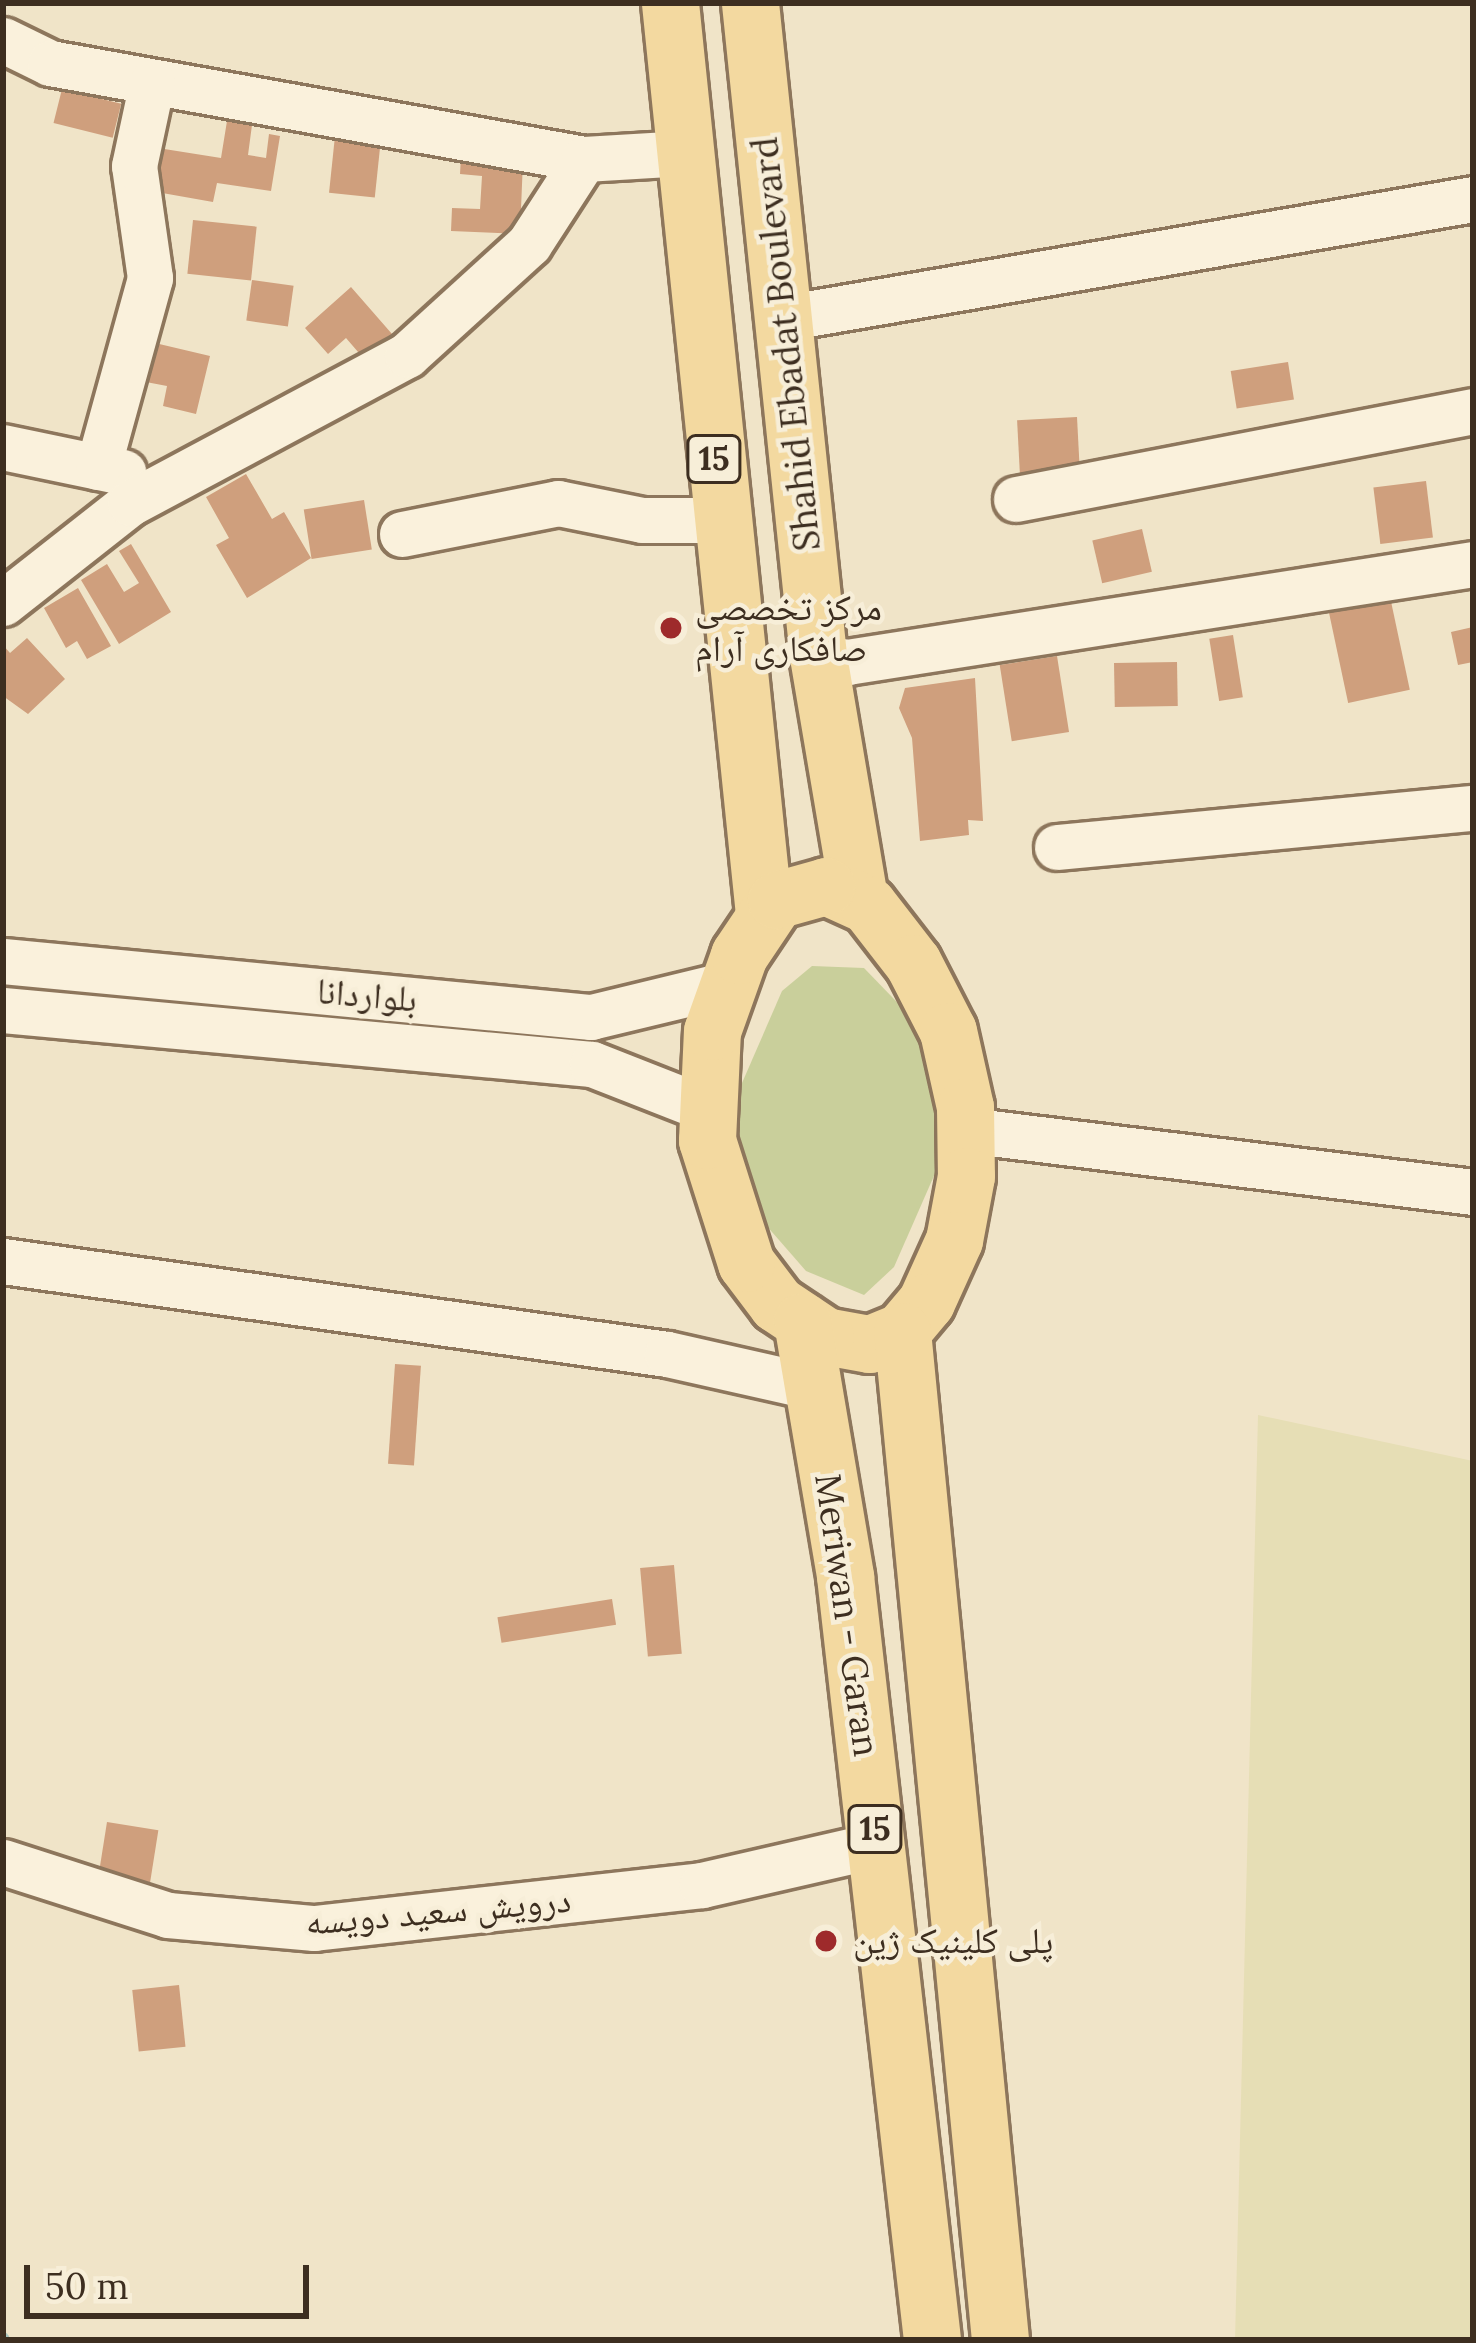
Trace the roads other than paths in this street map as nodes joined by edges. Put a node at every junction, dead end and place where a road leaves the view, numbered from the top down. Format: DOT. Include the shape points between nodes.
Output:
graph roads {
  1 [pos="670,3"];
  2 [pos="750,3"];
  3 [pos="3,40"];
  4 [pos="152,82"];
  5 [pos="686,153"];
  6 [pos="584,159"];
  7 [pos="1473,199"];
  8 [pos="784,318"];
  9 [pos="1473,410"];
  10 [pos="3,446"];
  11 [pos="98,467"];
  12 [pos="159,488"];
  13 [pos="1016,499"];
  14 [pos="719,520"];
  15 [pos="402,534"];
  16 [pos="1473,564"];
  17 [pos="3,603"];
  18 [pos="818,656"];
  19 [pos="740,668"];
  20 [pos="1473,808"];
  21 [pos="1057,847"];
  22 [pos="859,898"];
  23 [pos="764,914"];
  24 [pos="3,961"];
  25 [pos="727,984"];
  26 [pos="3,1010"];
  27 [pos="707,1109"];
  28 [pos="965,1130"];
  29 [pos="1473,1192"];
  30 [pos="3,1261"];
  31 [pos="802,1321"];
  32 [pos="902,1330"];
  33 [pos="813,1387"];
  34 [pos="931,1630"];
  35 [pos="854,1651"];
  36 [pos="877,1845"];
  37 [pos="3,1862"];
  38 [pos="932,2340"];
  39 [pos="1000,2340"];
  1 -- 5 [label="main road, 15"];
  2 -- 8 [label="main road, Shahid Ebadat Boulevard / 15"];
  3 -- 4 [label="street" via="50,63"];
  4 -- 6 [label="street"];
  4 -- 11 [label="street" via="134,166 150,278"];
  5 -- 6 [label="street"];
  5 -- 14 [label="main road, 15"];
  6 -- 12 [label="street" via="529,244 406,355"];
  7 -- 8 [label="street"];
  8 -- 18 [label="main road, Shahid Ebadat Boulevard / 15"];
  9 -- 13 [label="street"];
  10 -- 11 [label="street"];
  11 -- 12 [label="street"];
  12 -- 17 [label="street"];
  14 -- 15 [label="street" via="642,520 558,503"];
  14 -- 19 [label="main road, 15"];
  16 -- 18 [label="street" via="847,662"];
  18 -- 19 [label="main road" via="805,677 782,687 758,684"];
  18 -- 22 [label="main road, Shahid Ebadat Boulevard / 15"];
  19 -- 23 [label="main road, 15"];
  20 -- 21 [label="street"];
  22 -- 23 [label="main road" via="808,886 784,894"];
  22 -- 28 [label="main road" via="894,933 935,1002 957,1069"];
  23 -- 25 [label="main road"];
  24 -- 25 [label="street, بلواردانا" via="592,1016"];
  25 -- 27 [label="main road" via="712,1031"];
  26 -- 27 [label="street, بلواردانا" via="592,1064"];
  27 -- 31 [label="main road" via="722,1203 746,1264"];
  28 -- 29 [label="street"];
  28 -- 32 [label="main road" via="954,1240 926,1302"];
  30 -- 33 [label="street" via="667,1354"];
  31 -- 32 [label="main road" via="858,1344"];
  31 -- 33 [label="main road, Meriwan - Garan / 15"];
  32 -- 34 [label="main road, 15"];
  33 -- 35 [label="main road, Meriwan - Garan / 15"];
  34 -- 35 [label="main road" via="887,1621"];
  34 -- 39 [label="main road, 15"];
  35 -- 36 [label="main road, Meriwan - Garan / 15"];
  36 -- 37 [label="street, درویش سعید دویسه" via="702,1885 314,1928 168,1915"];
  36 -- 38 [label="main road, Meriwan - Garan / 15"];
}
